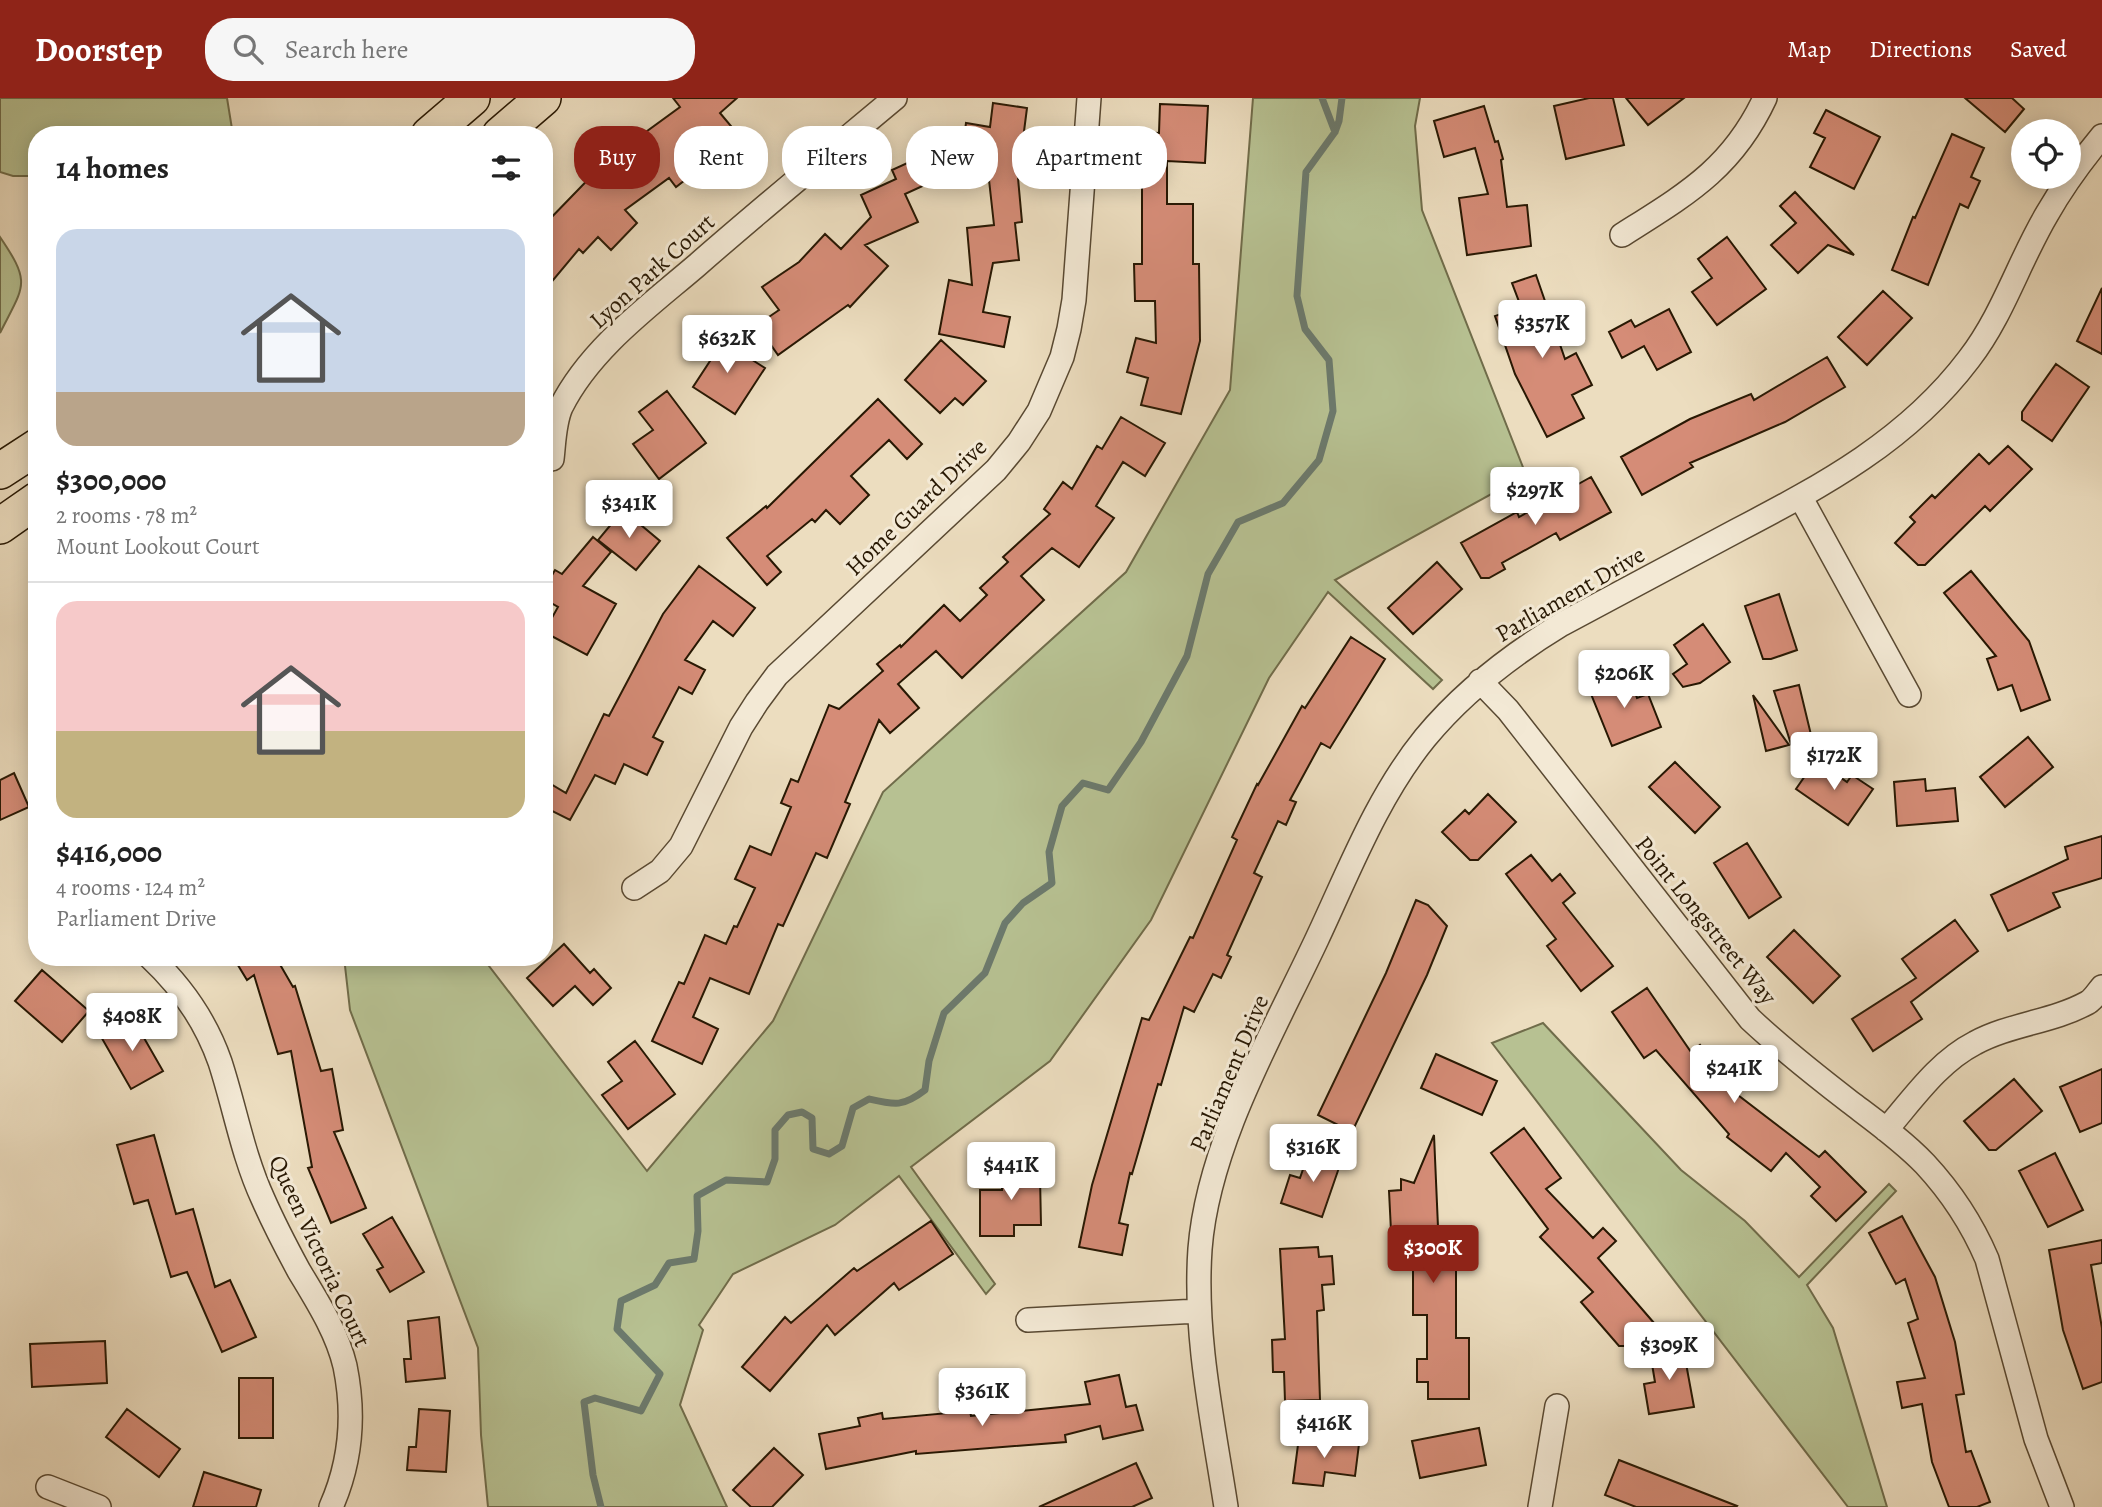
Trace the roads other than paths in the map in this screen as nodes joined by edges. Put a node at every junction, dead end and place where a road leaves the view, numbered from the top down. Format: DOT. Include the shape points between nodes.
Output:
graph roads {
  1 [pos="472,98"];
  2 [pos="543,98"];
  3 [pos="895,98"];
  4 [pos="1089,98"];
  5 [pos="1765,98"];
  6 [pos="439,126"];
  7 [pos="510,126"];
  8 [pos="2102,135"];
  9 [pos="1622,235"];
  10 [pos="553,449"];
  11 [pos="28,453"];
  12 [pos="0,471"];
  13 [pos="1801,498"];
  14 [pos="28,506"];
  15 [pos="0,526"];
  16 [pos="1480,681"];
  17 [pos="1909,695"];
  18 [pos="634,888"];
  19 [pos="158,966"];
  20 [pos="2102,988"];
  21 [pos="1886,1129"];
  22 [pos="1198,1311"];
  23 [pos="1028,1320"];
  24 [pos="1557,1405"];
  25 [pos="48,1487"];
  26 [pos="99,1507"];
  27 [pos="331,1507"];
  28 [pos="1226,1507"];
  29 [pos="1540,1507"];
  30 [pos="2062,1507"];
  1 -- 6 [label="main road"];
  2 -- 7 [label="main road"];
  3 -- 10 [label="street, Lyon Park Court" via="609,343 562,407"];
  4 -- 18 [label="street, Home Guard Drive" via="1074,300 1062,357 1039,411 996,470 778,675 741,727 681,846 660,871"];
  5 -- 9 [label="street" via="1745,134 1710,175"];
  8 -- 13 [label="street, Parliament Drive" via="2046,215 1992,326 1950,383 1887,443"];
  11 -- 12 [label="main road"];
  13 -- 16 [label="street, Parliament Drive" via="1562,624"];
  13 -- 17 [label="street"];
  14 -- 15 [label="main road"];
  16 -- 21 [label="street, Point Longstreet Way" via="1508,710 1750,1019 1786,1053"];
  16 -- 22 [label="street, Parliament Drive" via="1422,741 1391,787 1245,1091 1207,1203"];
  19 -- 27 [label="street, Queen Victoria Court" via="179,988 206,1031 262,1196 338,1346 351,1418 348,1455"];
  20 -- 21 [label="street" via="2089,1002 1973,1043 1938,1070"];
  21 -- 30 [label="street, Point Longstreet Way" via="1924,1163 1977,1236 1995,1282 2036,1439"];
  22 -- 23 [label="street"];
  22 -- 28 [label="street, Parliament Drive"];
  24 -- 29 [label="street"];
  25 -- 26 [label="street"];
}
